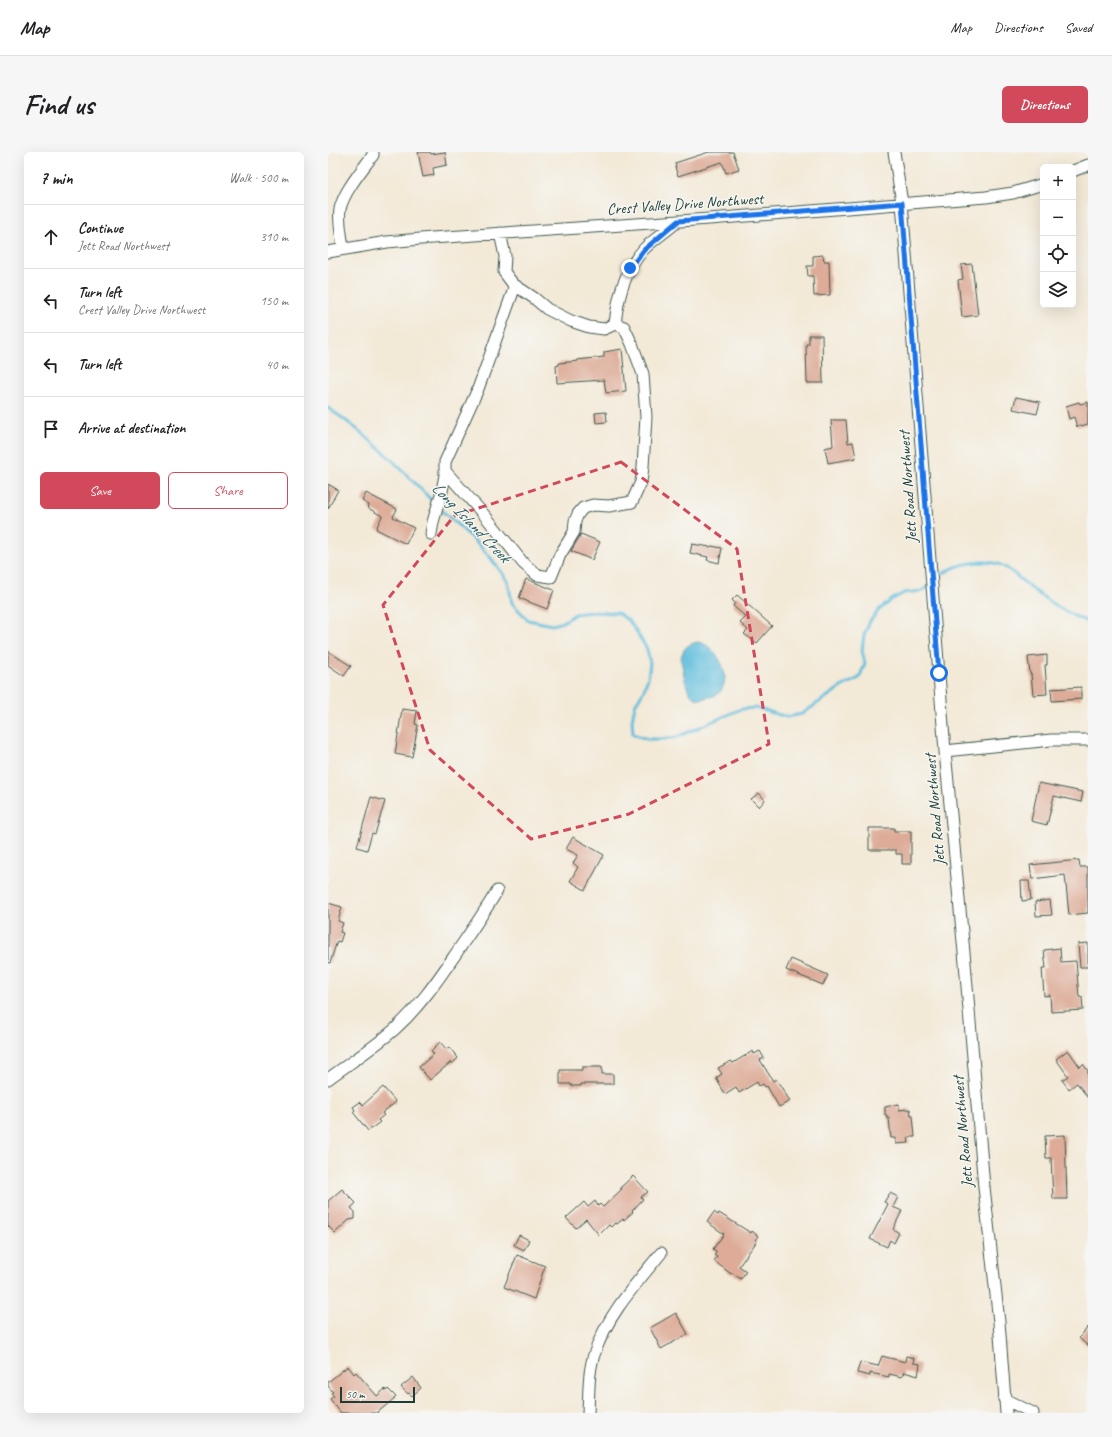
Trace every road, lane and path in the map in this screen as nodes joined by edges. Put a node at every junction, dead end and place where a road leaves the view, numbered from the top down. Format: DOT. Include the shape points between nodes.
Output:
graph roads {
  1 [pos="373,152"];
  2 [pos="894,152"];
  3 [pos="1088,165"];
  4 [pos="1076,170"];
  5 [pos="1040,185"];
  6 [pos="902,203"];
  7 [pos="678,221"];
  8 [pos="500,233"];
  9 [pos="344,249"];
  10 [pos="328,252"];
  11 [pos="513,284"];
  12 [pos="615,324"];
  13 [pos="445,471"];
  14 [pos="431,534"];
  15 [pos="1088,740"];
  16 [pos="945,751"];
  17 [pos="497,891"];
  18 [pos="328,1079"];
  19 [pos="661,1253"];
  20 [pos="1004,1399"];
  21 [pos="588,1413"];
  22 [pos="1006,1413"];
  23 [pos="1033,1413"];
  1 -- 9 [label="street" via="348,190 340,209"];
  2 -- 6 [label="street, Jett Road Northwest"];
  3 -- 4 [label="street"];
  5 -- 6 [label="street, Crest Valley Drive Northwest" via="1013,193 986,197"];
  6 -- 7 [label="street, Crest Valley Drive Northwest"];
  6 -- 16 [label="street, Jett Road Northwest"];
  7 -- 8 [label="street, Crest Valley Drive Northwest"];
  7 -- 12 [label="street" via="644,250 630,268 620,295"];
  8 -- 9 [label="street, Crest Valley Drive Northwest" via="410,240"];
  8 -- 11 [label="street" via="505,256 504,272"];
  9 -- 10 [label="street, Crest Valley Drive Northwest"];
  11 -- 12 [label="street" via="547,310 571,321 604,329"];
  11 -- 13 [label="street" via="514,289 505,316 478,389 445,462"];
  12 -- 13 [label="street" via="624,327 628,334 642,374 646,417 641,482 632,502 583,508 578,514 574,532 551,577 537,575 523,563"];
  13 -- 14 [label="street"];
  15 -- 16 [label="street" via="1051,740"];
  16 -- 20 [label="street, Jett Road Northwest"];
  17 -- 18 [label="street" via="416,1008 376,1045"];
  19 -- 21 [label="street" via="618,1306 603,1333 594,1353"];
  20 -- 22 [label="street, Jett Road Northwest"];
  20 -- 23 [label="street"];
}
